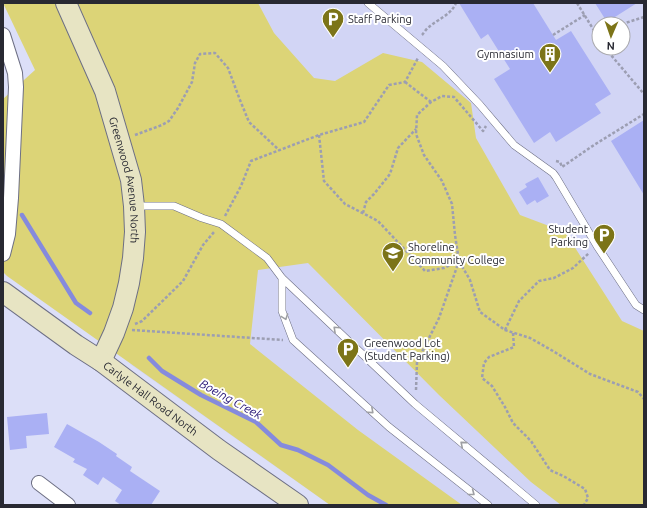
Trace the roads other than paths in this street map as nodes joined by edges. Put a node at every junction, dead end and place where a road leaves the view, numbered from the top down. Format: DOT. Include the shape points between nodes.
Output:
graph roads {
  1 [pos="66,3"];
  2 [pos="368,3"];
  3 [pos="3,35"];
  4 [pos="134,206"];
  5 [pos="3,254"];
  6 [pos="282,278"];
  7 [pos="3,292"];
  8 [pos="644,310"];
  9 [pos="100,361"];
  10 [pos="39,483"];
  11 [pos="68,505"];
  12 [pos="298,505"];
  13 [pos="488,505"];
  14 [pos="536,505"];
  1 -- 4 [label="street, Greenwood Avenue North" via="105,90 131,180"];
  2 -- 8 [label="lane" via="443,66 514,145 553,173 636,305"];
  3 -- 5 [label="street" via="15,73 16,87 11,198 8,234"];
  4 -- 6 [label="lane" via="174,206 221,224 267,258"];
  4 -- 9 [label="street, Greenwood Avenue North" via="133,258 119,331"];
  6 -- 13 [label="lane, one-way" via="282,311 293,340 389,427"];
  14 -- 6 [label="lane, one-way" via="415,404"];
  7 -- 9 [label="street, Carlyle Hall Road North"];
  9 -- 12 [label="street, Carlyle Hall Road North"];
  10 -- 11 [label="street"];
}
